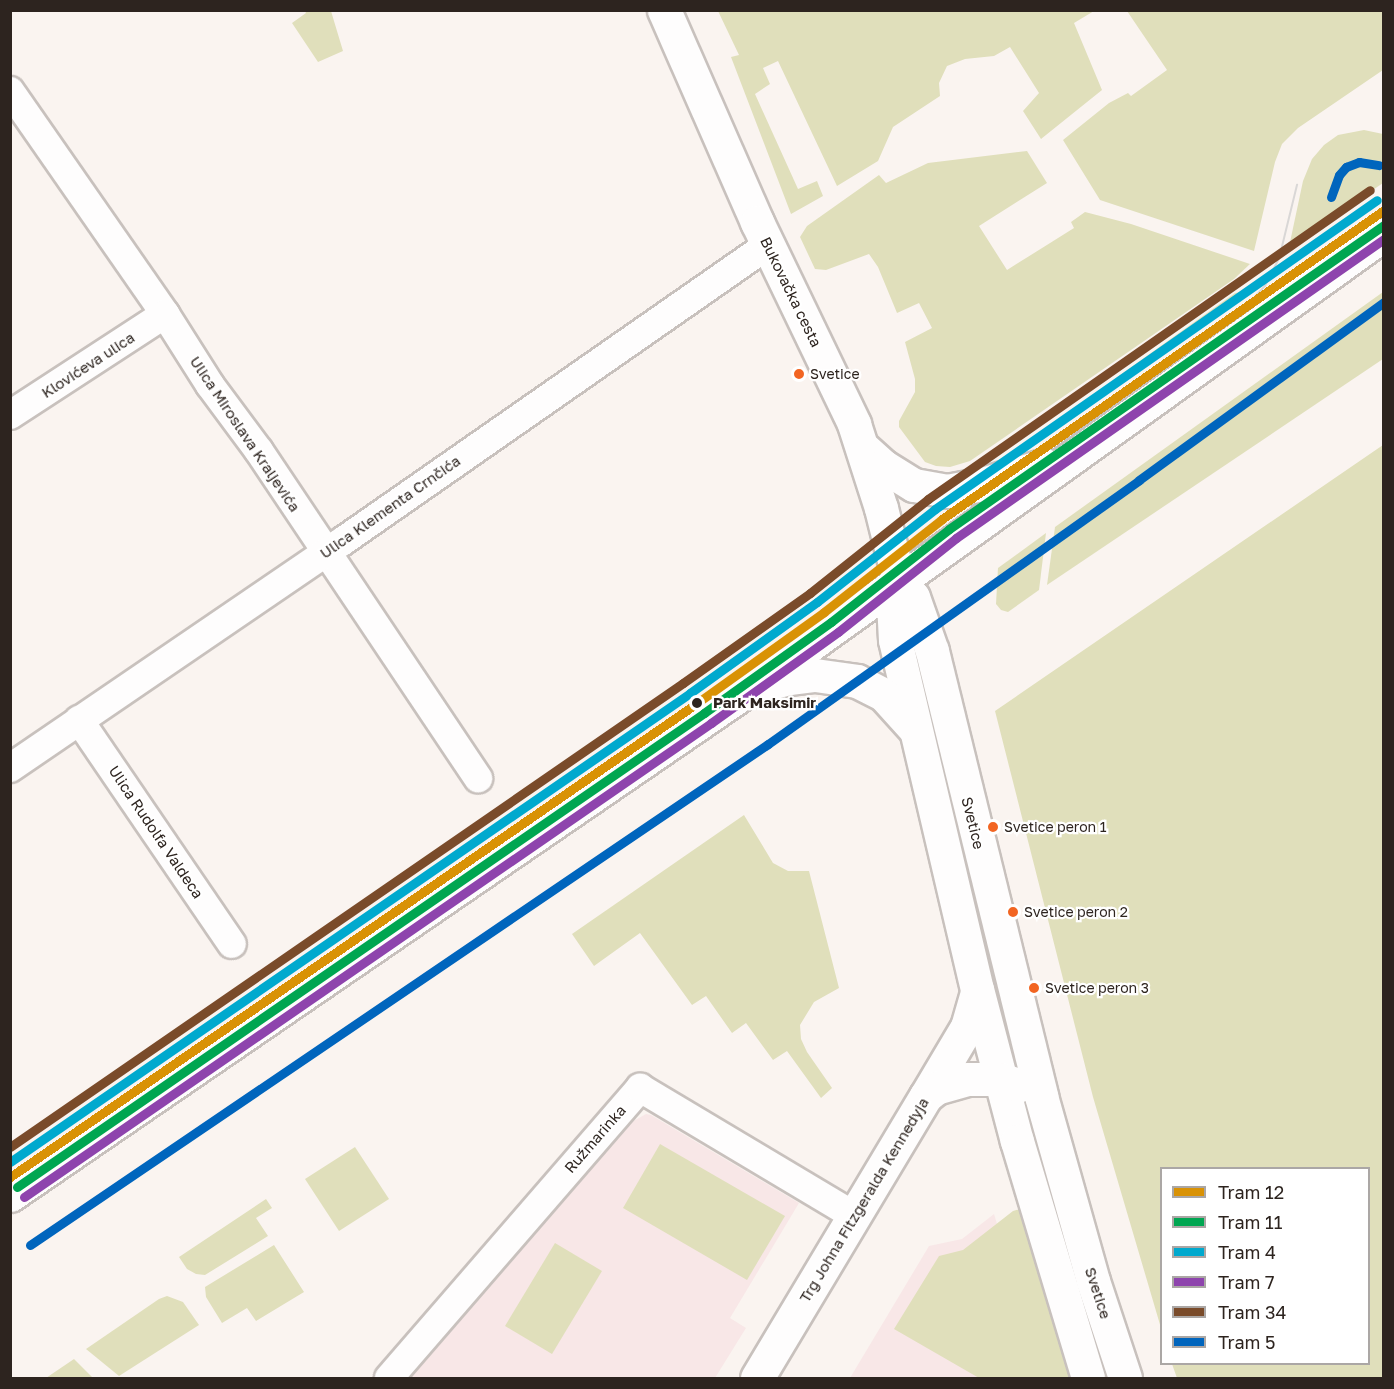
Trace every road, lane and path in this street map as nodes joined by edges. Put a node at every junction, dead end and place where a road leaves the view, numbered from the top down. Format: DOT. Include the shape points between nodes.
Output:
graph roads {
  1 [pos="664,10"];
  2 [pos="10,91"];
  3 [pos="1383,234"];
  4 [pos="768,245"];
  5 [pos="158,304"];
  6 [pos="10,415"];
  7 [pos="862,447"];
  8 [pos="1078,452"];
  9 [pos="326,552"];
  10 [pos="899,581"];
  11 [pos="747,690"];
  12 [pos="79,720"];
  13 [pos="918,734"];
  14 [pos="10,768"];
  15 [pos="478,778"];
  16 [pos="232,944"];
  17 [pos="977,989"];
  18 [pos="1000,1079"];
  19 [pos="926,1096"];
  20 [pos="1041,1096"];
  21 [pos="10,1195"];
  22 [pos="853,1215"];
  23 [pos="389,1378"];
  24 [pos="757,1378"];
  25 [pos="1088,1378"];
  26 [pos="1125,1378"];
  1 -- 4 [label="main road, Bukovačka cesta"];
  2 -- 5 [label="street, Ulica Miroslava Kraljevića"];
  3 -- 8 [label="main road"];
  4 -- 7 [label="main road, Bukovačka cesta" via="840,391"];
  4 -- 9 [label="street, Ulica Klementa Crnčića"];
  5 -- 6 [label="street, Klovićeva ulica"];
  5 -- 9 [label="street, Ulica Miroslava Kraljevića"];
  7 -- 8 [label="main road" via="914,485 947,491 982,484"];
  7 -- 10 [label="main road, Bukovačka cesta"];
  8 -- 10 [label="main road"];
  9 -- 12 [label="street, Ulica Klementa Crnčića"];
  9 -- 15 [label="street, Ulica Miroslava Kraljevića"];
  10 -- 11 [label="main road"];
  10 -- 13 [label="main road" via="893,602 893,626"];
  10 -- 20 [label="main road, Svetice" via="913,597 932,651"];
  11 -- 13 [label="main road" via="802,676 857,681 893,703"];
  11 -- 21 [label="main road"];
  12 -- 14 [label="street, Ulica Klementa Crnčića"];
  12 -- 16 [label="street, Ulica Rudolfa Valdeca"];
  13 -- 17 [label="main road"];
  17 -- 18 [label="main road"];
  17 -- 19 [label="main road" via="967,1027"];
  18 -- 19 [label="main road, Trg Johna Fitzgeralda Kennedyja" via="958,1081"];
  18 -- 20 [label="main road, Trg Johna Fitzgeralda Kennedyja"];
  18 -- 25 [label="main road"];
  19 -- 22 [label="main road, Trg Johna Fitzgeralda Kennedyja"];
  20 -- 26 [label="main road, Svetice"];
  22 -- 23 [label="street, Ružmarinka" via="640,1088"];
  22 -- 24 [label="main road, Trg Johna Fitzgeralda Kennedyja"];
}
